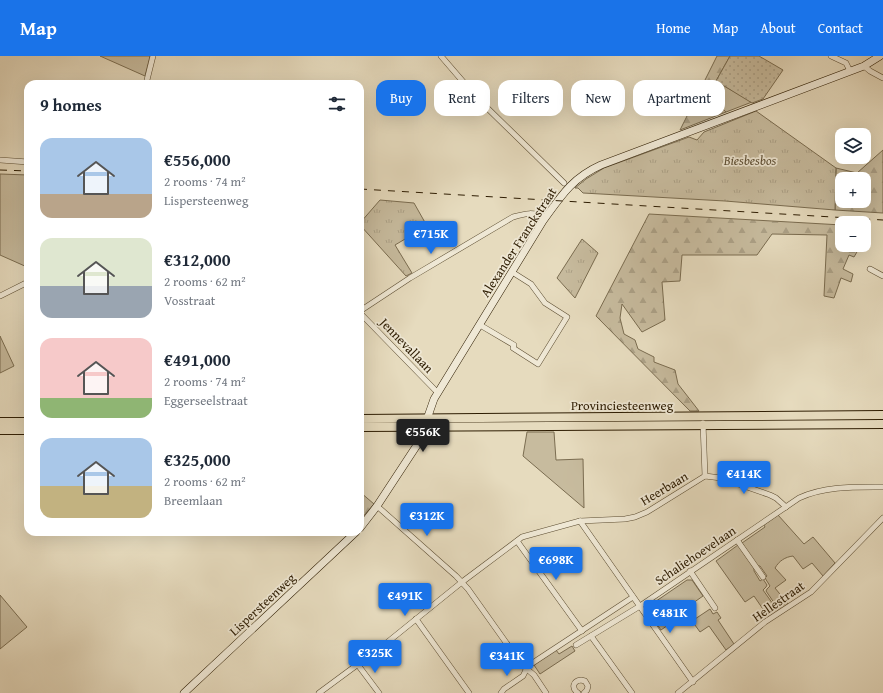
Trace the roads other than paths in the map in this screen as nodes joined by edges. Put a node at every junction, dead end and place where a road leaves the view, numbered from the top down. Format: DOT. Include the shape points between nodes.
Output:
graph roads {
  1 [pos="153,56"];
  2 [pos="440,56"];
  3 [pos="831,56"];
  4 [pos="880,56"];
  5 [pos="864,66"];
  6 [pos="850,71"];
  7 [pos="883,78"];
  8 [pos="147,80"];
  9 [pos="0,160"];
  10 [pos="24,162"];
  11 [pos="564,183"];
  12 [pos="546,217"];
  13 [pos="870,269"];
  14 [pos="512,272"];
  15 [pos="883,276"];
  16 [pos="24,284"];
  17 [pos="0,296"];
  18 [pos="364,309"];
  19 [pos="364,316"];
  20 [pos="480,324"];
  21 [pos="438,393"];
  22 [pos="883,415"];
  23 [pos="702,416"];
  24 [pos="427,418"];
  25 [pos="364,419"];
  26 [pos="0,422"];
  27 [pos="24,422"];
  28 [pos="883,424"];
  29 [pos="703,426"];
  30 [pos="364,427"];
  31 [pos="424,427"];
  32 [pos="0,430"];
  33 [pos="24,430"];
  34 [pos="705,476"];
  35 [pos="883,486"];
  36 [pos="377,506"];
  37 [pos="786,506"];
  38 [pos="883,518"];
  39 [pos="580,521"];
  40 [pos="364,523"];
  41 [pos="352,536"];
  42 [pos="517,540"];
  43 [pos="737,540"];
  44 [pos="690,572"];
  45 [pos="763,577"];
  46 [pos="462,582"];
  47 [pos="633,597"];
  48 [pos="640,606"];
  49 [pos="715,608"];
  50 [pos="416,619"];
  51 [pos="582,631"];
  52 [pos="592,636"];
  53 [pos="576,645"];
  54 [pos="358,665"];
  55 [pos="527,669"];
  56 [pos="692,682"];
  57 [pos="574,692"];
  58 [pos="184,693"];
  59 [pos="319,693"];
  60 [pos="379,693"];
  61 [pos="469,693"];
  62 [pos="501,693"];
  63 [pos="546,693"];
  64 [pos="584,693"];
  65 [pos="632,693"];
  66 [pos="678,693"];
  1 -- 8 [label="street"];
  2 -- 11 [label="street" via="478,99"];
  3 -- 6 [label="street" via="846,63"];
  4 -- 5 [label="street, Alexander Franckstraat"];
  5 -- 6 [label="street, Alexander Franckstraat"];
  5 -- 7 [label="street"];
  6 -- 12 [label="street, Alexander Franckstraat" via="594,168 567,188"];
  9 -- 10 [label="street"];
  12 -- 14 [label="street, Alexander Franckstraat"];
  12 -- 18 [label="street" via="534,213 513,217 410,278"];
  13 -- 15 [label="street"];
  14 -- 20 [label="street, Alexander Franckstraat"];
  14 -- 20 [label="street" via="531,284 545,303 567,317 538,364"];
  16 -- 17 [label="street"];
  19 -- 21 [label="street, Jennevallaan"];
  20 -- 21 [label="street, Alexander Franckstraat"];
  21 -- 24 [label="street, Alexander Franckstraat"];
  22 -- 23 [label="main road, Provinciesteenweg"];
  23 -- 24 [label="main road, Provinciesteenweg"];
  23 -- 29 [label="street"];
  24 -- 25 [label="main road, Provinciesteenweg"];
  24 -- 31 [label="street, Alexander Franckstraat"];
  26 -- 27 [label="main road"];
  28 -- 29 [label="main road, Provinciesteenweg"];
  29 -- 31 [label="main road, Provinciesteenweg"];
  29 -- 34 [label="street"];
  30 -- 31 [label="main road, Provinciesteenweg"];
  31 -- 36 [label="street" via="419,442"];
  32 -- 33 [label="main road"];
  34 -- 37 [label="street, Heerbaan" via="721,478 770,495"];
  34 -- 39 [label="street, Heerbaan" via="635,517"];
  35 -- 37 [label="street" via="822,490 808,493"];
  36 -- 40 [label="street"];
  36 -- 46 [label="street"];
  37 -- 43 [label="street, Schaliehoevelaan"];
  38 -- 56 [label="street, Hellestraat" via="811,592 765,622"];
  39 -- 42 [label="street, Heerbaan"];
  39 -- 47 [label="street"];
  41 -- 58 [label="street, Lispersteenweg"];
  42 -- 46 [label="street, Heerbaan"];
  42 -- 51 [label="street"];
  43 -- 44 [label="street, Schaliehoevelaan"];
  43 -- 45 [label="street"];
  44 -- 48 [label="street, Schaliehoevelaan"];
  44 -- 49 [label="street"];
  46 -- 50 [label="street, Heerbaan"];
  46 -- 55 [label="street"];
  47 -- 48 [label="street"];
  47 -- 51 [label="street"];
  48 -- 52 [label="street, Schaliehoevelaan"];
  48 -- 56 [label="street"];
  50 -- 54 [label="street, Heerbaan"];
  50 -- 61 [label="street"];
  51 -- 55 [label="street"];
  52 -- 53 [label="street, Schaliehoevelaan"];
  52 -- 65 [label="street"];
  54 -- 59 [label="street, Heerbaan"];
  54 -- 60 [label="street"];
  55 -- 62 [label="street" via="523,676"];
  55 -- 63 [label="street"];
  56 -- 66 [label="street, Hellestraat"];
  57 -- 64 [label="street" via="574,683 582,680 588,686"];
}
